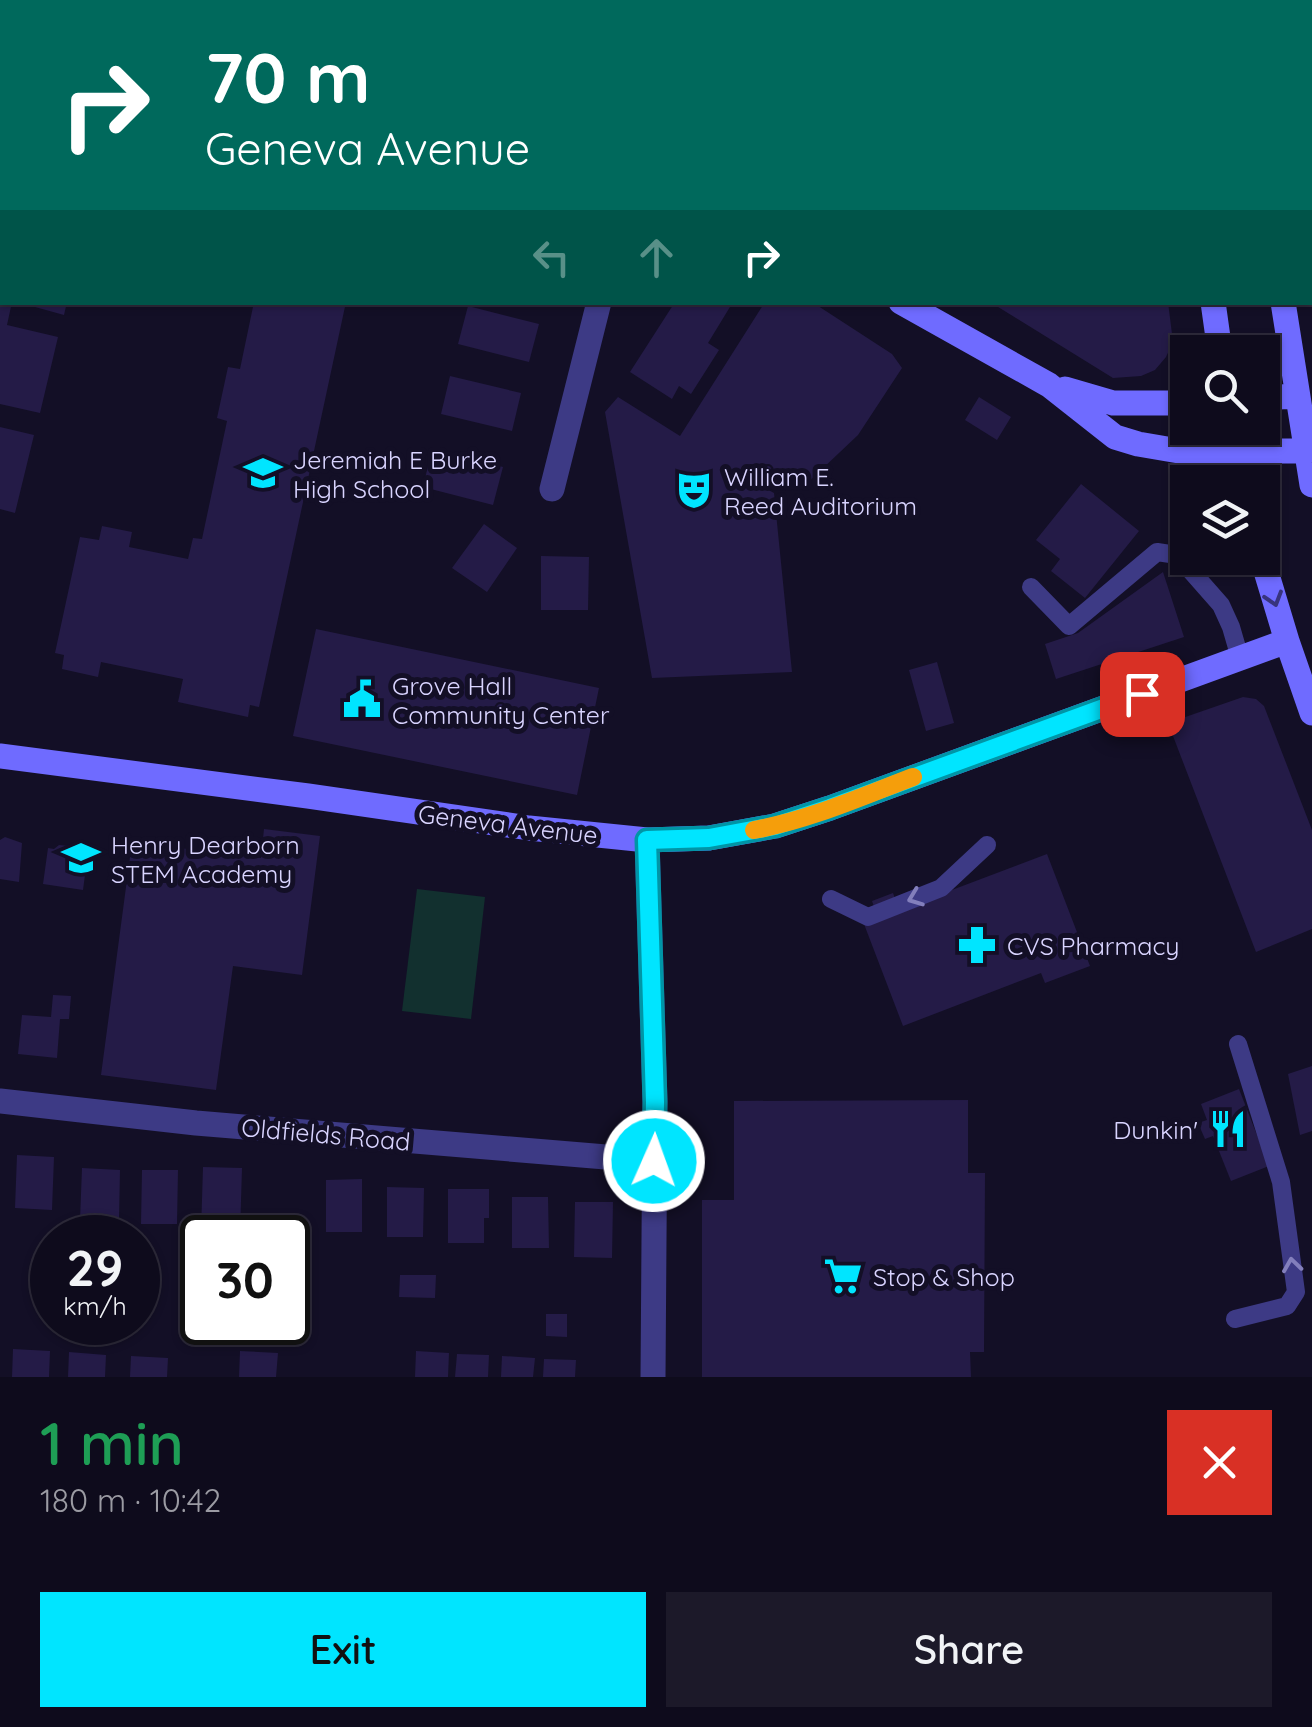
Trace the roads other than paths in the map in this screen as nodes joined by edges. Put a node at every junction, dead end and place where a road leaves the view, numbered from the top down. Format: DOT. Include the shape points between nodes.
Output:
graph roads {
  1 [pos="598,305"];
  2 [pos="906,305"];
  3 [pos="1213,305"];
  4 [pos="1283,305"];
  5 [pos="1218,335"];
  6 [pos="1048,384"];
  7 [pos="1296,396"];
  8 [pos="1280,397"];
  9 [pos="1170,403"];
  10 [pos="1208,445"];
  11 [pos="1266,445"];
  12 [pos="1306,451"];
  13 [pos="1312,482"];
  14 [pos="552,489"];
  15 [pos="1267,575"];
  16 [pos="1031,587"];
  17 [pos="1287,642"];
  18 [pos="1240,658"];
  19 [pos="1312,713"];
  20 [pos="0,756"];
  21 [pos="647,840"];
  22 [pos="987,845"];
  23 [pos="831,899"];
  24 [pos="1238,1044"];
  25 [pos="0,1101"];
  26 [pos="654,1161"];
  27 [pos="1235,1319"];
  28 [pos="653,1377"];
  1 -- 14 [label="street"];
  2 -- 6 [label="main road"];
  3 -- 5 [label="main road"];
  4 -- 7 [label="main road"];
  6 -- 9 [label="main road" via="1113,403"];
  6 -- 10 [label="main road" via="1115,437 1179,451"];
  7 -- 8 [label="main road"];
  7 -- 12 [label="main road"];
  11 -- 12 [label="main road"];
  12 -- 13 [label="main road"];
  15 -- 17 [label="main road, one-way"];
  16 -- 18 [label="lane" via="1069,626 1157,552 1177,555 1221,605"];
  17 -- 18 [label="main road, Geneva Avenue"];
  17 -- 19 [label="main road"];
  18 -- 21 [label="main road, Geneva Avenue" via="775,826"];
  20 -- 21 [label="main road, Geneva Avenue"];
  21 -- 26 [label="street"];
  22 -- 23 [label="lane, one-way" via="942,888 868,916"];
  27 -- 24 [label="lane, one-way" via="1287,1306 1296,1292 1281,1182"];
  25 -- 26 [label="street, Oldfields Road"];
  26 -- 28 [label="street"];
}
